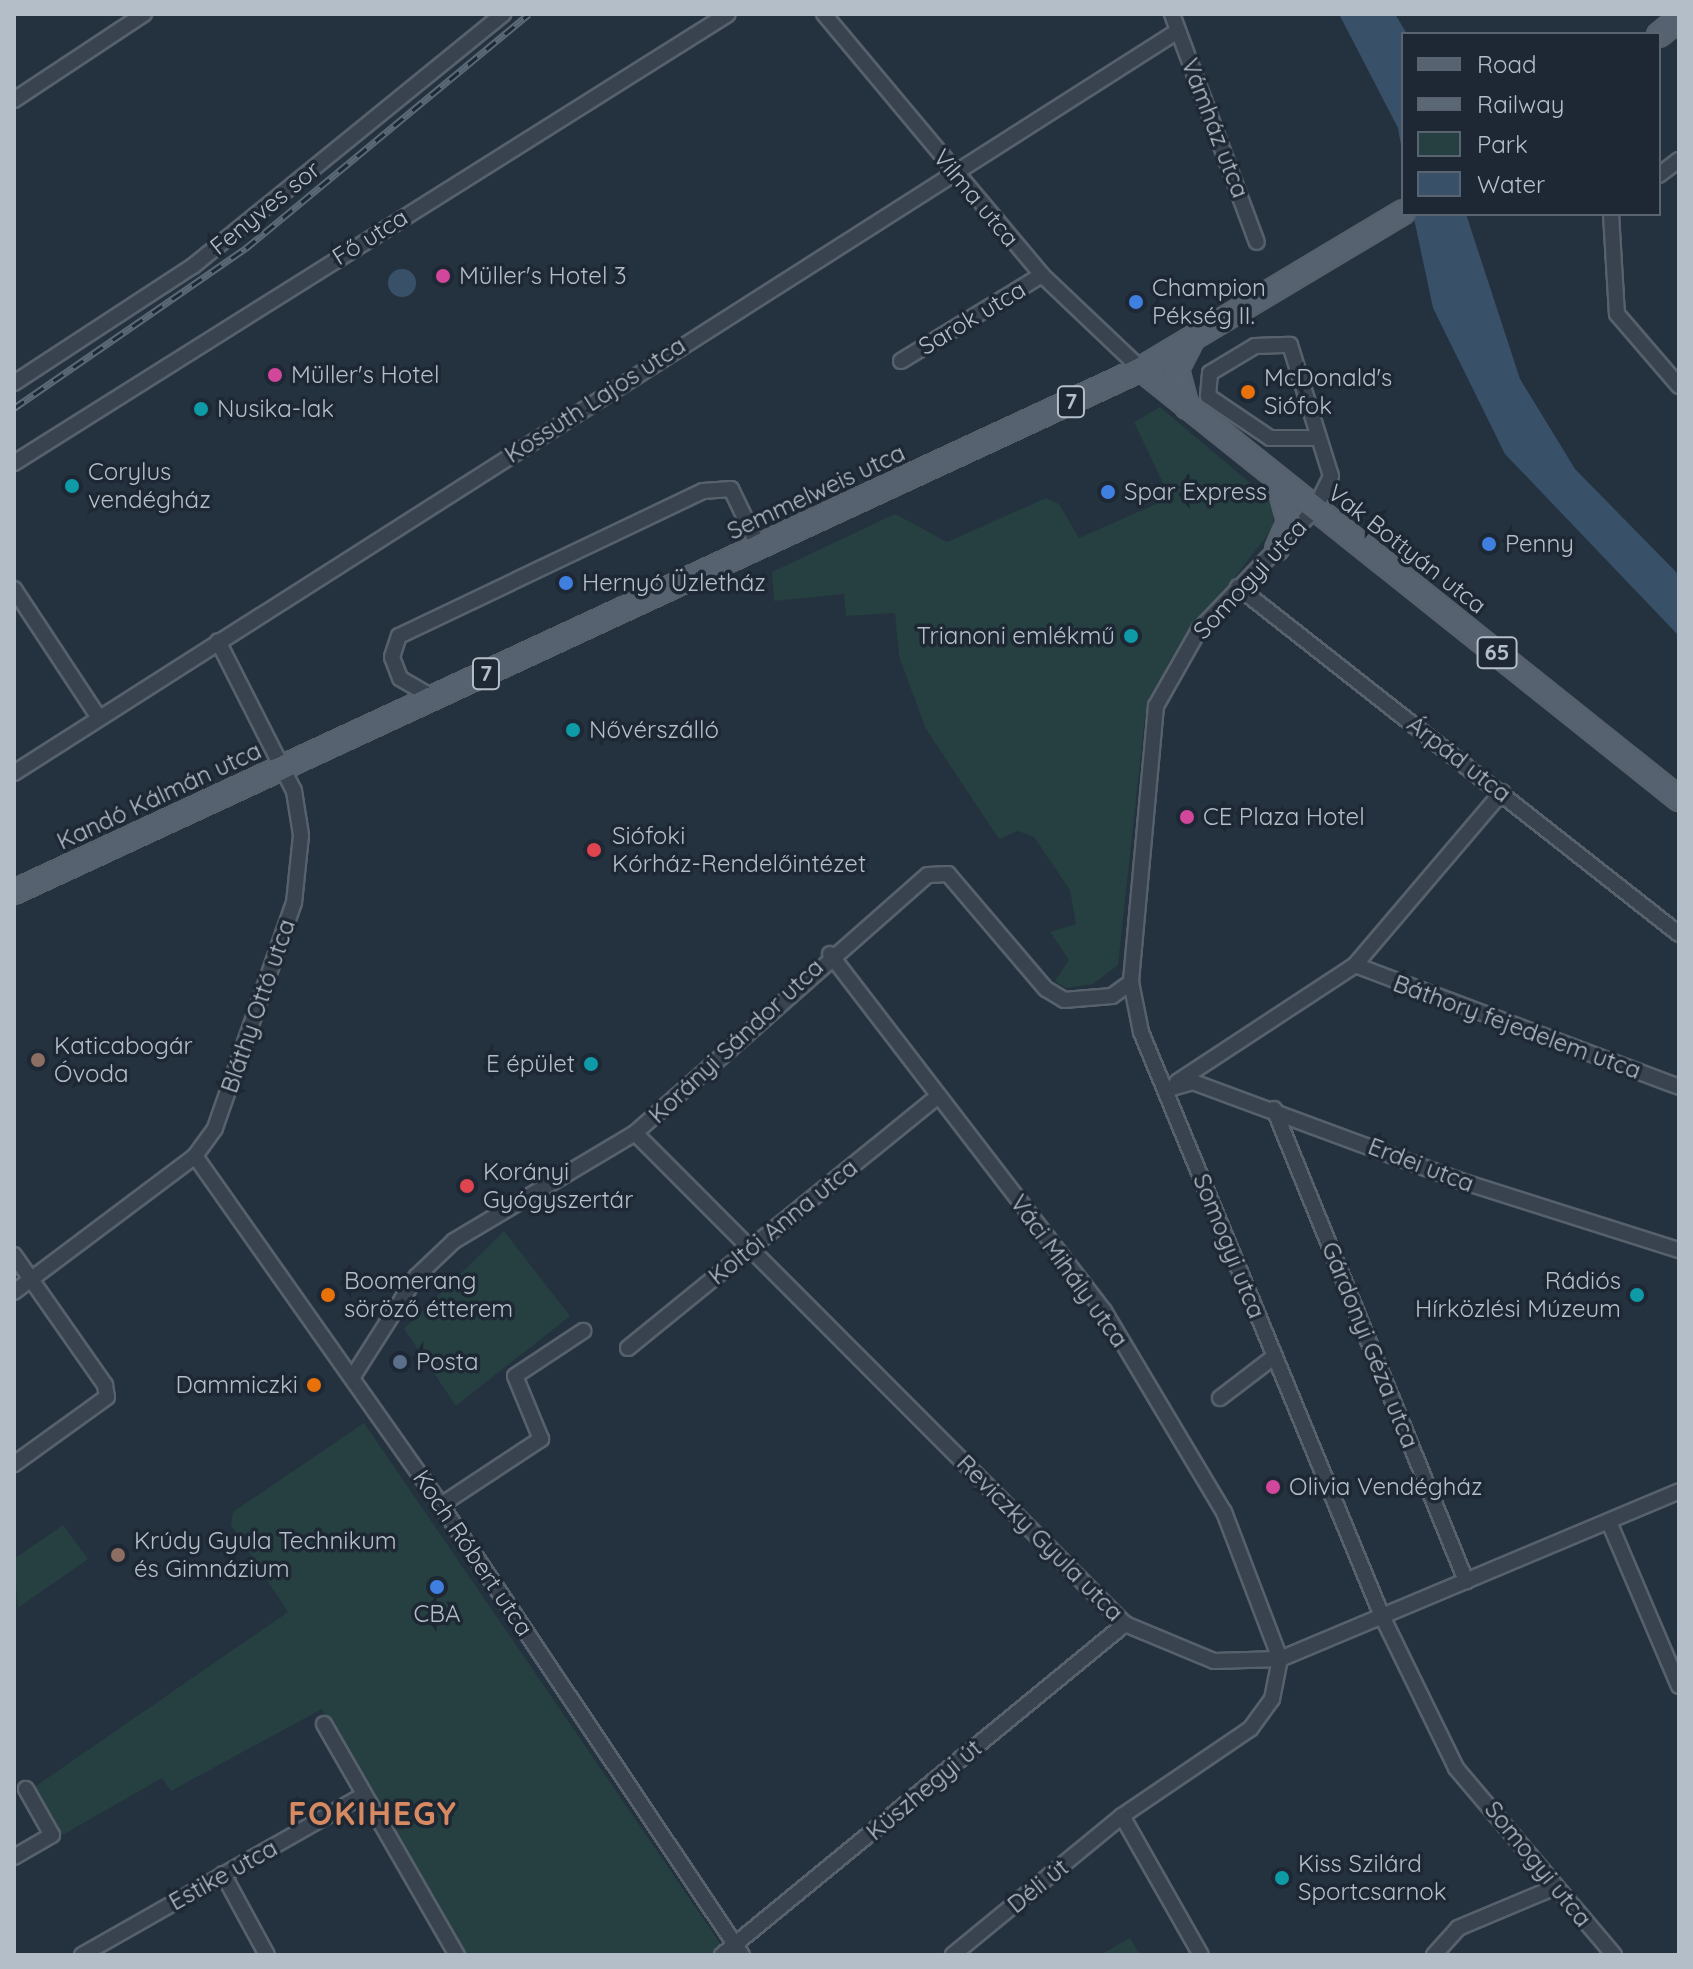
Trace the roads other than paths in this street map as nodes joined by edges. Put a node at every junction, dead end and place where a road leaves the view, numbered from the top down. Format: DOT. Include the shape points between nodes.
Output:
graph roads {
  1 [pos="144,14"];
  2 [pos="728,14"];
  3 [pos="824,14"];
  4 [pos="1172,14"];
  5 [pos="494,17"];
  6 [pos="1679,19"];
  7 [pos="1178,31"];
  8 [pos="1661,33"];
  9 [pos="14,100"];
  10 [pos="1679,160"];
  11 [pos="953,171"];
  12 [pos="1661,174"];
  13 [pos="1401,213"];
  14 [pos="1609,216"];
  15 [pos="1257,242"];
  16 [pos="1042,275"];
  17 [pos="1192,340"];
  18 [pos="901,361"];
  19 [pos="1141,369"];
  20 [pos="14,383"];
  21 [pos="1679,386"];
  22 [pos="1187,408"];
  23 [pos="1317,438"];
  24 [pos="14,463"];
  25 [pos="1275,477"];
  26 [pos="1315,509"];
  27 [pos="759,547"];
  28 [pos="1277,549"];
  29 [pos="1238,587"];
  30 [pos="14,589"];
  31 [pos="218,641"];
  32 [pos="434,698"];
  33 [pos="99,718"];
  34 [pos="282,768"];
  35 [pos="14,773"];
  36 [pos="1502,792"];
  37 [pos="1679,799"];
  38 [pos="14,892"];
  39 [pos="1679,934"];
  40 [pos="830,954"];
  41 [pos="1355,965"];
  42 [pos="1131,982"];
  43 [pos="1679,1087"];
  44 [pos="1165,1090"];
  45 [pos="938,1096"];
  46 [pos="1274,1109"];
  47 [pos="635,1133"];
  48 [pos="195,1156"];
  49 [pos="749,1249"];
  50 [pos="1679,1250"];
  51 [pos="14,1255"];
  52 [pos="32,1280"];
  53 [pos="14,1292"];
  54 [pos="583,1331"];
  55 [pos="628,1348"];
  56 [pos="1275,1356"];
  57 [pos="352,1378"];
  58 [pos="1220,1398"];
  59 [pos="14,1464"];
  60 [pos="1679,1491"];
  61 [pos="441,1505"];
  62 [pos="1609,1522"];
  63 [pos="1466,1581"];
  64 [pos="1382,1616"];
  65 [pos="1125,1624"];
  66 [pos="1280,1659"];
  67 [pos="1679,1686"];
  68 [pos="324,1724"];
  69 [pos="26,1789"];
  70 [pos="364,1795"];
  71 [pos="1122,1816"];
  72 [pos="14,1857"];
  73 [pos="223,1874"];
  74 [pos="1553,1888"];
  75 [pos="738,1950"];
  76 [pos="82,1955"];
  77 [pos="267,1955"];
  78 [pos="457,1955"];
  79 [pos="722,1955"];
  80 [pos="953,1955"];
  81 [pos="1201,1955"];
  82 [pos="1434,1955"];
  83 [pos="1614,1955"];
  1 -- 9 [label="street"];
  2 -- 24 [label="street, Fő utca"];
  3 -- 11 [label="street, Vilma utca"];
  4 -- 7 [label="street, Vámház utca"];
  5 -- 20 [label="street, Fenyves sor" via="193,266"];
  6 -- 8 [label="main road"];
  7 -- 11 [label="street, Kossuth Lajos utca"];
  7 -- 15 [label="street, Vámház utca"];
  10 -- 12 [label="street"];
  11 -- 16 [label="street, Vilma utca"];
  11 -- 31 [label="street, Kossuth Lajos utca"];
  13 -- 17 [label="main road, Semmelweis utca / 7"];
  14 -- 21 [label="street" via="1617,314"];
  16 -- 18 [label="street, Sarok utca"];
  16 -- 19 [label="street, Vilma utca"];
  17 -- 19 [label="main road, Semmelweis utca / 7"];
  17 -- 22 [label="main road" via="1177,369"];
  19 -- 22 [label="main road, Vak Bottyán utca / 65"];
  19 -- 27 [label="main road, Semmelweis utca / 7"];
  22 -- 25 [label="main road, Vak Bottyán utca / 65"];
  23 -- 23 [label="street" via="1270,438 1208,396 1204,385 1255,346 1290,345"];
  23 -- 26 [label="street" via="1331,476"];
  25 -- 26 [label="main road, Vak Bottyán utca / 65"];
  25 -- 28 [label="main road" via="1289,522"];
  26 -- 28 [label="street, Somogyi utca"];
  26 -- 37 [label="main road, Vak Bottyán utca / 65"];
  27 -- 32 [label="main road, Semmelweis utca / 7"];
  27 -- 32 [label="street" via="731,489 703,491 399,636 392,657 400,678"];
  28 -- 29 [label="street, Somogyi utca"];
  29 -- 36 [label="street, Árpád utca"];
  29 -- 42 [label="street, Somogyi utca" via="1199,630 1156,706"];
  30 -- 33 [label="street"];
  31 -- 33 [label="street, Kossuth Lajos utca"];
  31 -- 34 [label="street, Bláthy Ottó utca"];
  32 -- 34 [label="main road, Semmelweis utca / 7"];
  33 -- 35 [label="street, Kossuth Lajos utca"];
  34 -- 38 [label="main road, Kandó Kálmán utca / 7"];
  34 -- 48 [label="street, Bláthy Ottó utca" via="301,835 294,903 215,1128"];
  36 -- 39 [label="street, Árpád utca"];
  36 -- 41 [label="street"];
  40 -- 42 [label="street, Korányi Sándor utca" via="915,883 940,872 1064,1000 1112,996"];
  40 -- 45 [label="street, Váci Mihály utca"];
  40 -- 47 [label="street, Korányi Sándor utca"];
  41 -- 43 [label="street, Báthory fejedelem utca"];
  41 -- 44 [label="street"];
  42 -- 44 [label="street, Somogyi utca"];
  44 -- 46 [label="street, Erdei utca" via="1193,1082"];
  44 -- 56 [label="street, Somogyi utca"];
  45 -- 49 [label="street, Koltói Anna utca"];
  45 -- 66 [label="street, Váci Mihály utca" via="1104,1311 1224,1512"];
  46 -- 50 [label="street, Erdei utca" via="1461,1181"];
  46 -- 63 [label="street, Gárdonyi Géza utca"];
  47 -- 49 [label="street, Reviczky Gyula utca"];
  47 -- 57 [label="street, Korányi Sándor utca" via="454,1241 416,1277"];
  48 -- 52 [label="street, Bláthy Ottó utca"];
  48 -- 57 [label="street, Koch Róbert utca"];
  49 -- 55 [label="street, Koltói Anna utca"];
  49 -- 65 [label="street, Reviczky Gyula utca"];
  51 -- 52 [label="street"];
  52 -- 53 [label="street, Bláthy Ottó utca"];
  52 -- 59 [label="street" via="107,1397"];
  54 -- 61 [label="street" via="515,1376 541,1439"];
  56 -- 58 [label="street"];
  56 -- 64 [label="street, Somogyi utca"];
  57 -- 61 [label="street, Koch Róbert utca"];
  60 -- 62 [label="street, Reviczky Gyula utca"];
  61 -- 75 [label="street, Koch Róbert utca"];
  62 -- 63 [label="street, Reviczky Gyula utca"];
  62 -- 67 [label="street"];
  63 -- 64 [label="street, Reviczky Gyula utca"];
  64 -- 66 [label="street, Reviczky Gyula utca"];
  64 -- 74 [label="street, Somogyi utca" via="1456,1768 1533,1850"];
  65 -- 66 [label="street, Reviczky Gyula utca" via="1214,1661"];
  65 -- 75 [label="street, Küszhegyi út"];
  66 -- 71 [label="street, Déli út" via="1272,1699 1250,1729"];
  68 -- 70 [label="street"];
  69 -- 72 [label="street" via="52,1835"];
  70 -- 73 [label="street, Estike utca"];
  70 -- 78 [label="street"];
  71 -- 80 [label="street, Déli út"];
  71 -- 81 [label="street"];
  73 -- 76 [label="street, Estike utca"];
  73 -- 77 [label="street"];
  74 -- 82 [label="street" via="1458,1928"];
  74 -- 83 [label="street, Somogyi utca"];
  75 -- 79 [label="street, Küszhegyi út"];
}
